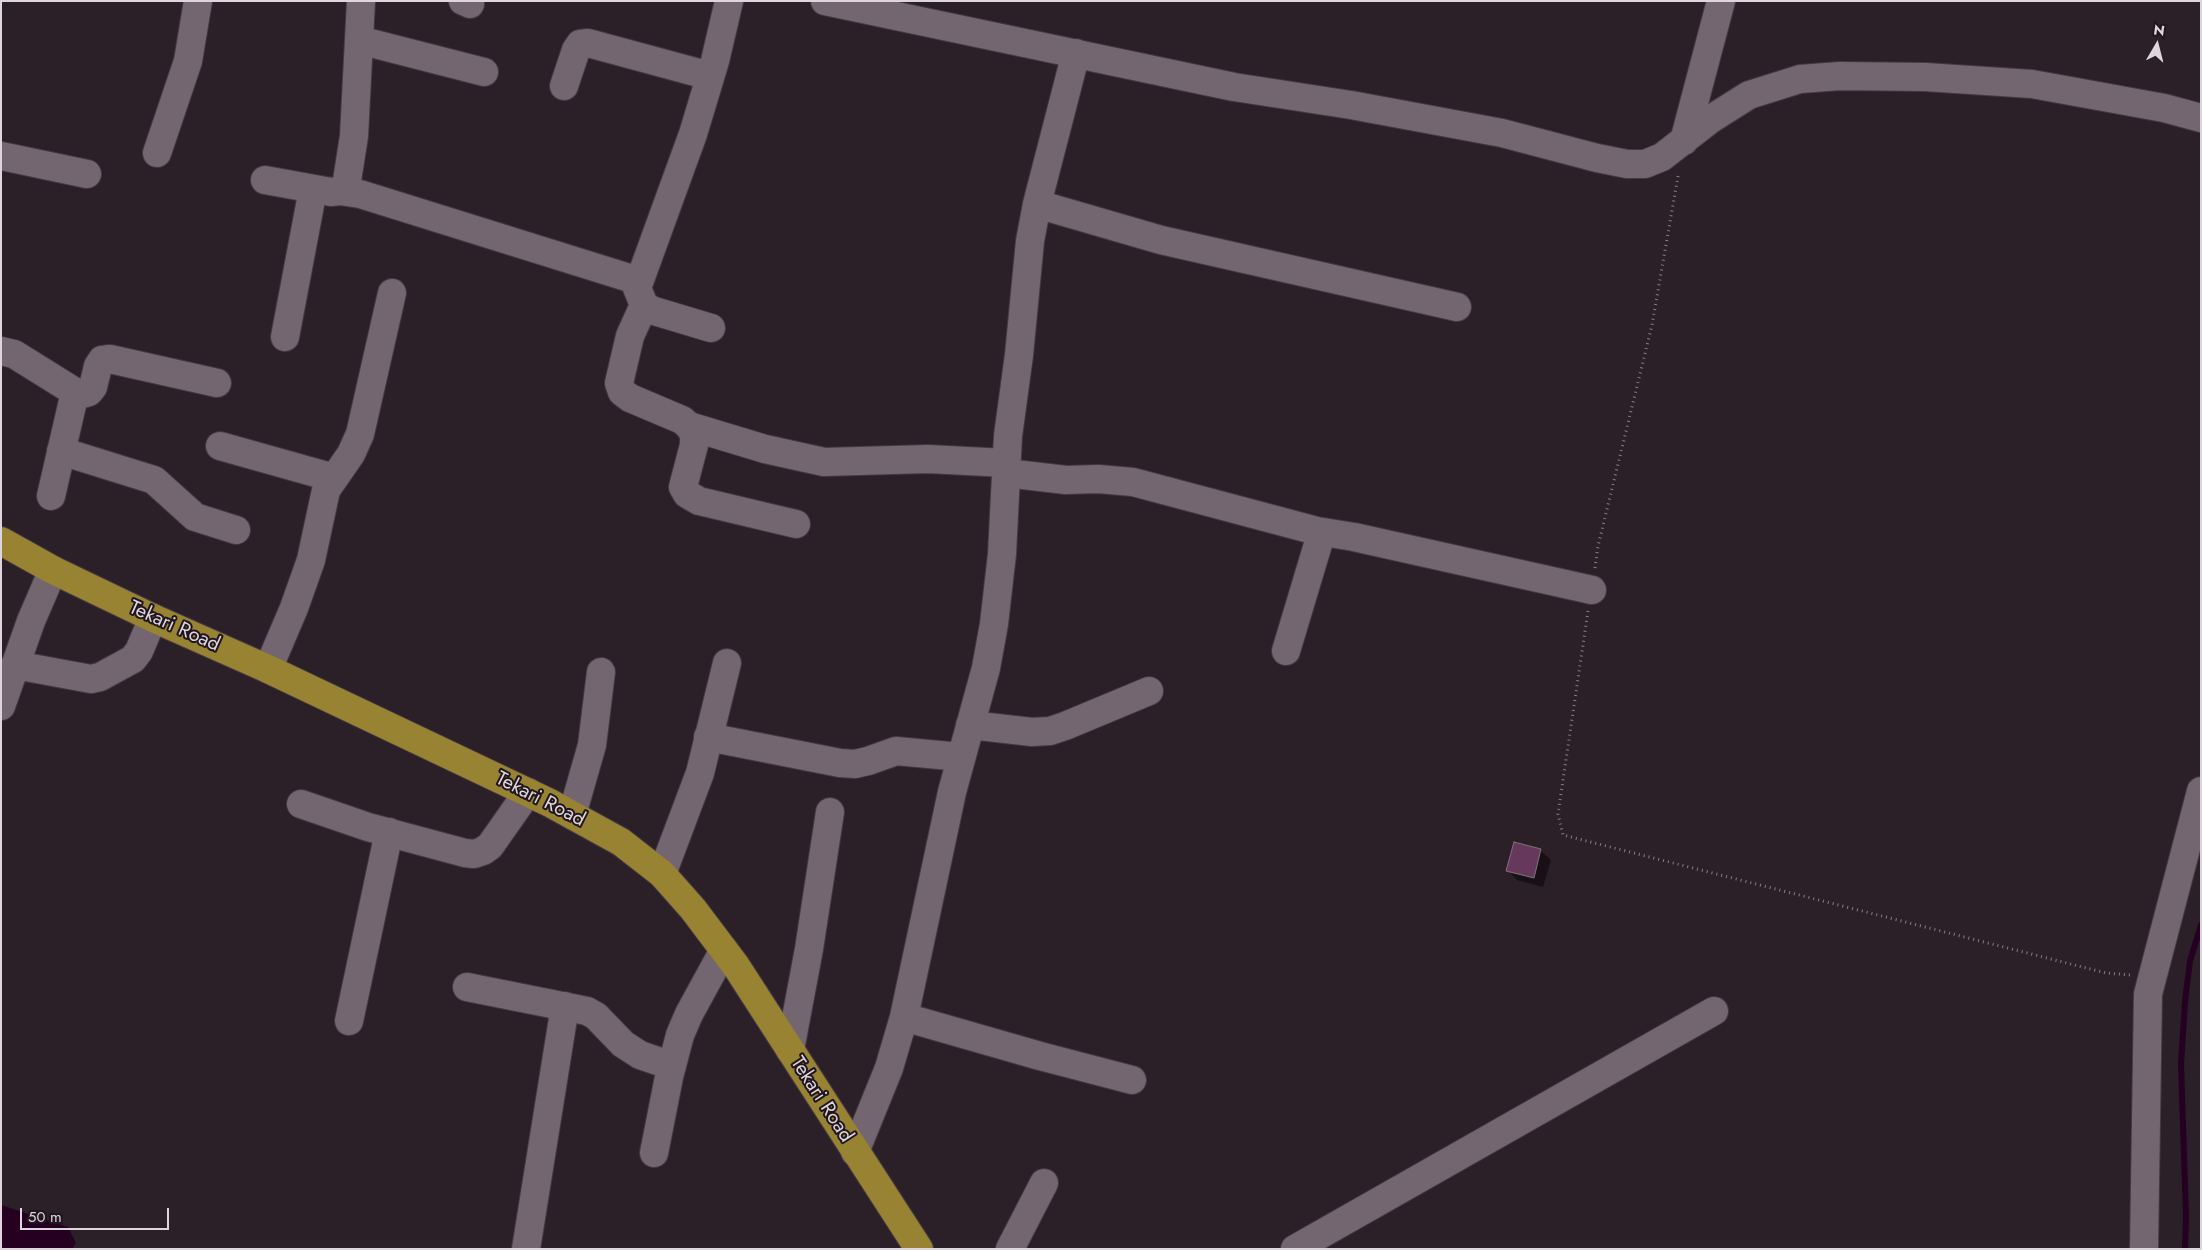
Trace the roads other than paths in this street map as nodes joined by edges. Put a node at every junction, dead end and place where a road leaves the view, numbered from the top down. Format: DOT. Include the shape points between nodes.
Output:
graph roads {
  1 [pos="198,1"];
  2 [pos="361,1"];
  3 [pos="729,1"];
  4 [pos="824,1"];
  5 [pos="1721,1"];
  6 [pos="359,40"];
  7 [pos="1076,53"];
  8 [pos="484,72"];
  9 [pos="710,76"];
  10 [pos="564,86"];
  11 [pos="2201,118"];
  12 [pos="1684,140"];
  13 [pos="157,153"];
  14 [pos="1,156"];
  15 [pos="87,174"];
  16 [pos="265,180"];
  17 [pos="312,188"];
  18 [pos="340,191"];
  19 [pos="1037,204"];
  20 [pos="392,293"];
  21 [pos="642,293"];
  22 [pos="1457,307"];
  23 [pos="711,328"];
  24 [pos="285,337"];
  25 [pos="1,351"];
  26 [pos="217,384"];
  27 [pos="75,392"];
  28 [pos="689,426"];
  29 [pos="220,446"];
  30 [pos="61,451"];
  31 [pos="1006,468"];
  32 [pos="334,478"];
  33 [pos="51,496"];
  34 [pos="796,524"];
  35 [pos="236,530"];
  36 [pos="1317,531"];
  37 [pos="1,541"];
  38 [pos="53,570"];
  39 [pos="1592,590"];
  40 [pos="153,618"];
  41 [pos="1286,651"];
  42 [pos="727,663"];
  43 [pos="15,665"];
  44 [pos="268,669"];
  45 [pos="601,672"];
  46 [pos="1149,691"];
  47 [pos="1,706"];
  48 [pos="970,725"];
  49 [pos="708,737"];
  50 [pos="960,758"];
  51 [pos="2201,791"];
  52 [pos="528,792"];
  53 [pos="301,804"];
  54 [pos="830,812"];
  55 [pos="572,815"];
  56 [pos="389,832"];
  57 [pos="662,874"];
  58 [pos="724,950"];
  59 [pos="467,987"];
  60 [pos="565,1006"];
  61 [pos="1714,1012"];
  62 [pos="904,1017"];
  63 [pos="349,1021"];
  64 [pos="790,1050"];
  65 [pos="672,1066"];
  66 [pos="1132,1080"];
  67 [pos="855,1152"];
  68 [pos="654,1153"];
  69 [pos="1044,1183"];
  70 [pos="526,1249"];
  71 [pos="918,1249"];
  72 [pos="1010,1249"];
  73 [pos="1295,1249"];
  74 [pos="2144,1249"];
  1 -- 13 [label="street" via="188,61"];
  2 -- 6 [label="street"];
  3 -- 9 [label="street"];
  4 -- 7 [label="street"];
  5 -- 12 [label="street"];
  6 -- 8 [label="street"];
  6 -- 18 [label="street" via="351,162 346,186"];
  7 -- 12 [label="street" via="1234,87 1493,131 1627,164 1645,164 1662,157"];
  7 -- 19 [label="street"];
  9 -- 10 [label="street" via="588,42 580,44 576,50"];
  9 -- 21 [label="street"];
  11 -- 12 [label="street" via="2164,108 2032,84 1925,77 1840,76 1800,80 1750,95"];
  14 -- 15 [label="street"];
  16 -- 17 [label="street"];
  17 -- 18 [label="street"];
  17 -- 24 [label="street"];
  18 -- 21 [label="street" via="360,194"];
  19 -- 22 [label="street" via="1168,242"];
  19 -- 31 [label="street" via="1030,241"];
  20 -- 32 [label="street" via="360,434"];
  21 -- 23 [label="street" via="658,314"];
  21 -- 28 [label="street" via="619,383 622,392"];
  25 -- 27 [label="street" via="24,360"];
  26 -- 27 [label="street" via="110,359 102,360 98,366 93,387 88,392"];
  27 -- 30 [label="street"];
  28 -- 31 [label="street" via="765,449 824,462 928,459"];
  28 -- 34 [label="street" via="694,434 694,445 683,487 687,494 699,501"];
  29 -- 32 [label="street"];
  30 -- 33 [label="street"];
  30 -- 35 [label="street" via="154,480 196,517"];
  31 -- 36 [label="street" via="1066,480 1133,482"];
  31 -- 48 [label="street" via="1002,554 994,624"];
  32 -- 44 [label="street" via="323,498 312,560"];
  36 -- 39 [label="street"];
  36 -- 41 [label="street" via="1319,541"];
  37 -- 38 [label="highway, Tekari Road"];
  38 -- 40 [label="highway, Tekari Road"];
  38 -- 43 [label="street"];
  40 -- 43 [label="street" via="132,659 100,677 92,679"];
  40 -- 44 [label="highway, Tekari Road"];
  42 -- 49 [label="street"];
  43 -- 47 [label="street"];
  44 -- 52 [label="highway, Tekari Road"];
  45 -- 55 [label="street" via="592,745"];
  46 -- 48 [label="street" via="1050,731"];
  48 -- 50 [label="street"];
  49 -- 50 [label="street" via="840,763 861,762 896,751"];
  49 -- 57 [label="street" via="700,773"];
  50 -- 62 [label="street"];
  51 -- 74 [label="street" via="2148,994"];
  52 -- 55 [label="highway, Tekari Road"];
  52 -- 56 [label="street" via="490,846 483,851 465,853"];
  53 -- 56 [label="street"];
  54 -- 64 [label="street"];
  55 -- 57 [label="highway, Tekari Road" via="621,842"];
  56 -- 63 [label="street"];
  57 -- 58 [label="highway, Tekari Road"];
  58 -- 64 [label="highway, Tekari Road"];
  58 -- 65 [label="street" via="689,1014"];
  59 -- 60 [label="street"];
  60 -- 65 [label="street" via="596,1016 623,1044 640,1055"];
  60 -- 70 [label="street"];
  61 -- 73 [label="street"];
  62 -- 66 [label="street"];
  62 -- 67 [label="street" via="889,1068"];
  64 -- 67 [label="highway, Tekari Road"];
  65 -- 68 [label="street"];
  67 -- 71 [label="highway, Tekari Road"];
  69 -- 72 [label="street"];
}
